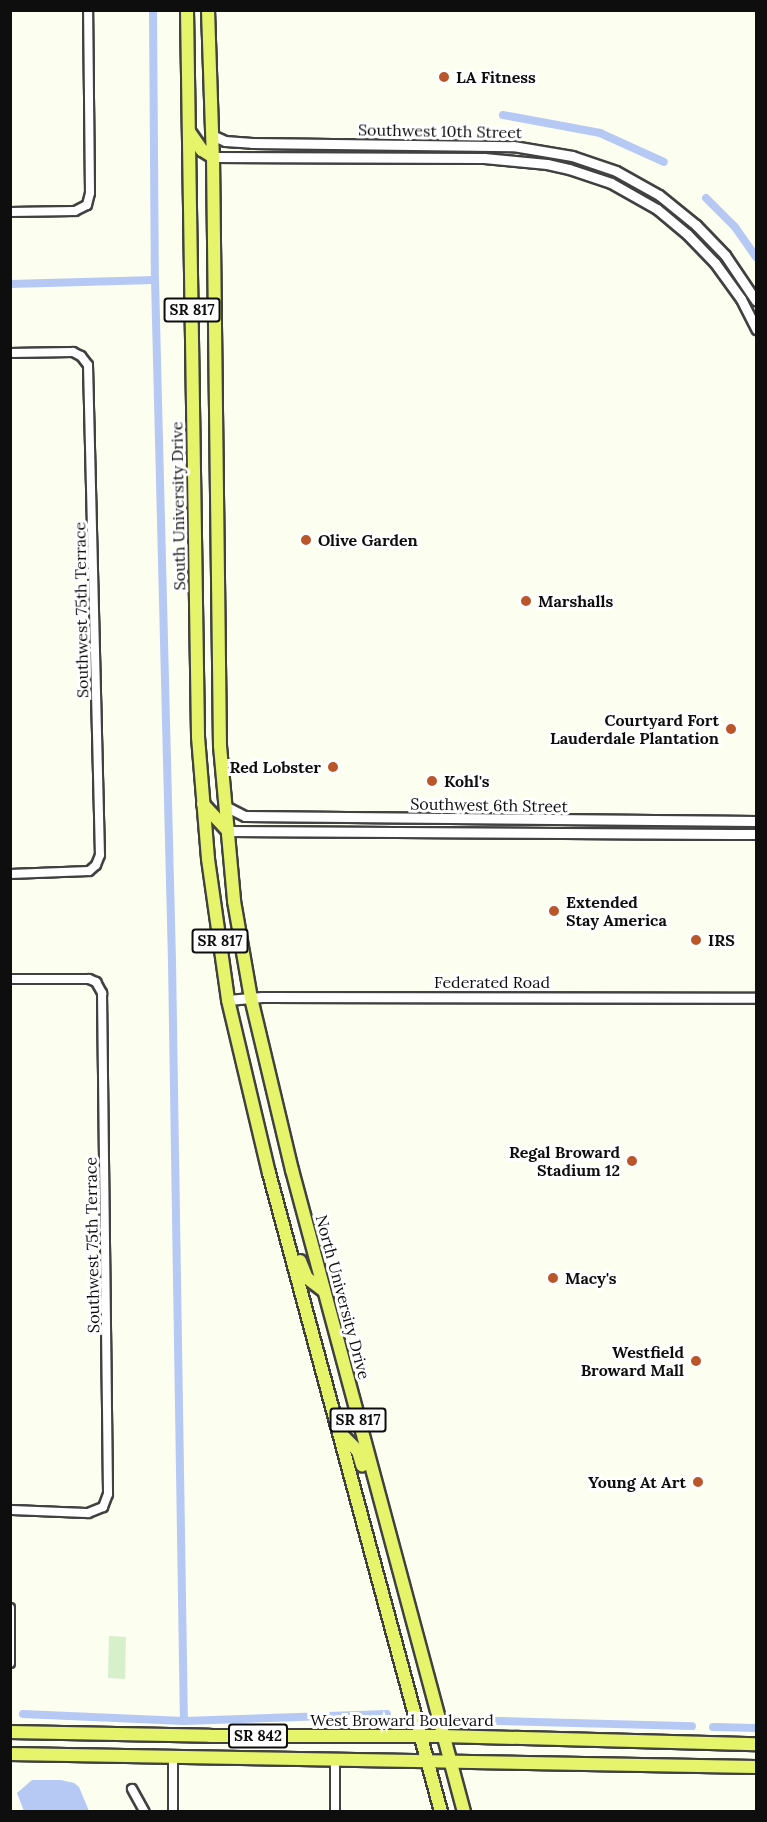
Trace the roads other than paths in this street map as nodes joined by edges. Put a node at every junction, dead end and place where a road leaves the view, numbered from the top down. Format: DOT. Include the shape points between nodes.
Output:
graph roads {
  1 [pos="88,10"];
  2 [pos="187,10"];
  3 [pos="208,10"];
  4 [pos="189,132"];
  5 [pos="212,135"];
  6 [pos="213,158"];
  7 [pos="10,212"];
  8 [pos="756,301"];
  9 [pos="756,329"];
  10 [pos="10,353"];
  11 [pos="203,804"];
  12 [pos="225,806"];
  13 [pos="756,821"];
  14 [pos="228,831"];
  15 [pos="756,834"];
  16 [pos="10,874"];
  17 [pos="10,979"];
  18 [pos="251,998"];
  19 [pos="756,998"];
  20 [pos="228,1000"];
  21 [pos="256,1120"];
  22 [pos="324,1291"];
  23 [pos="339,1433"];
  24 [pos="10,1510"];
  25 [pos="391,1539"];
  26 [pos="10,1608"];
  27 [pos="10,1663"];
  28 [pos="10,1732"];
  29 [pos="422,1736"];
  30 [pos="442,1736"];
  31 [pos="756,1744"];
  32 [pos="10,1754"];
  33 [pos="172,1757"];
  34 [pos="335,1760"];
  35 [pos="427,1761"];
  36 [pos="449,1761"];
  37 [pos="756,1767"];
  38 [pos="132,1789"];
  39 [pos="145,1812"];
  40 [pos="173,1812"];
  41 [pos="335,1812"];
  42 [pos="441,1812"];
  43 [pos="464,1812"];
  1 -- 7 [label="street" via="87,205 75,211"];
  2 -- 4 [label="main road, South University Drive / SR 817"];
  3 -- 5 [label="main road, SR 817"];
  4 -- 6 [label="main road"];
  4 -- 11 [label="main road, South University Drive / SR 817" via="198,716"];
  5 -- 6 [label="main road, SR 817"];
  5 -- 8 [label="street, Southwest 10th Street" via="228,142 513,146 550,150 616,171 659,195 725,255"];
  6 -- 9 [label="street, Southwest 10th Street" via="511,159 547,164 611,183 657,209 687,234 741,299"];
  6 -- 12 [label="main road, SR 817" via="218,654"];
  10 -- 16 [label="street, Southwest 75th Terrace" via="73,352 88,365 100,855 89,871"];
  11 -- 14 [label="main road"];
  11 -- 20 [label="main road, South University Drive / SR 817"];
  12 -- 13 [label="street, Southwest 6th Street" via="245,816"];
  12 -- 14 [label="main road, SR 817"];
  14 -- 15 [label="street, Southwest 6th Street"];
  14 -- 18 [label="main road, SR 817" via="234,901"];
  17 -- 24 [label="street, Southwest 75th Terrace" via="80,978 96,982 102,993 108,1494 103,1507 88,1513"];
  18 -- 19 [label="street, Federated Road"];
  18 -- 20 [label="street, Federated Road"];
  18 -- 22 [label="main road, North University Drive / SR 817"];
  20 -- 21 [label="main road, SR 817"];
  21 -- 22 [label="main road" via="266,1132 303,1273"];
  21 -- 23 [label="main road, SR 817"];
  22 -- 25 [label="main road, North University Drive / SR 817"];
  23 -- 25 [label="main road" via="358,1451 380,1530"];
  23 -- 29 [label="main road, SR 817"];
  25 -- 30 [label="main road, North University Drive / SR 817"];
  26 -- 27 [label="street"];
  28 -- 29 [label="main road, West Broward Boulevard / SR 842"];
  29 -- 30 [label="main road, West Broward Boulevard / SR 842"];
  29 -- 35 [label="main road, SR 817"];
  30 -- 31 [label="main road, West Broward Boulevard"];
  30 -- 36 [label="main road, North University Drive / SR 817"];
  32 -- 33 [label="main road, SR 842"];
  33 -- 34 [label="main road, SR 842"];
  33 -- 40 [label="street"];
  34 -- 35 [label="main road, SR 842"];
  34 -- 41 [label="street"];
  35 -- 36 [label="main road, SR 842"];
  35 -- 42 [label="main road, SR 817"];
  36 -- 37 [label="main road"];
  36 -- 43 [label="main road, North University Drive / SR 817"];
  38 -- 39 [label="street"];
}
